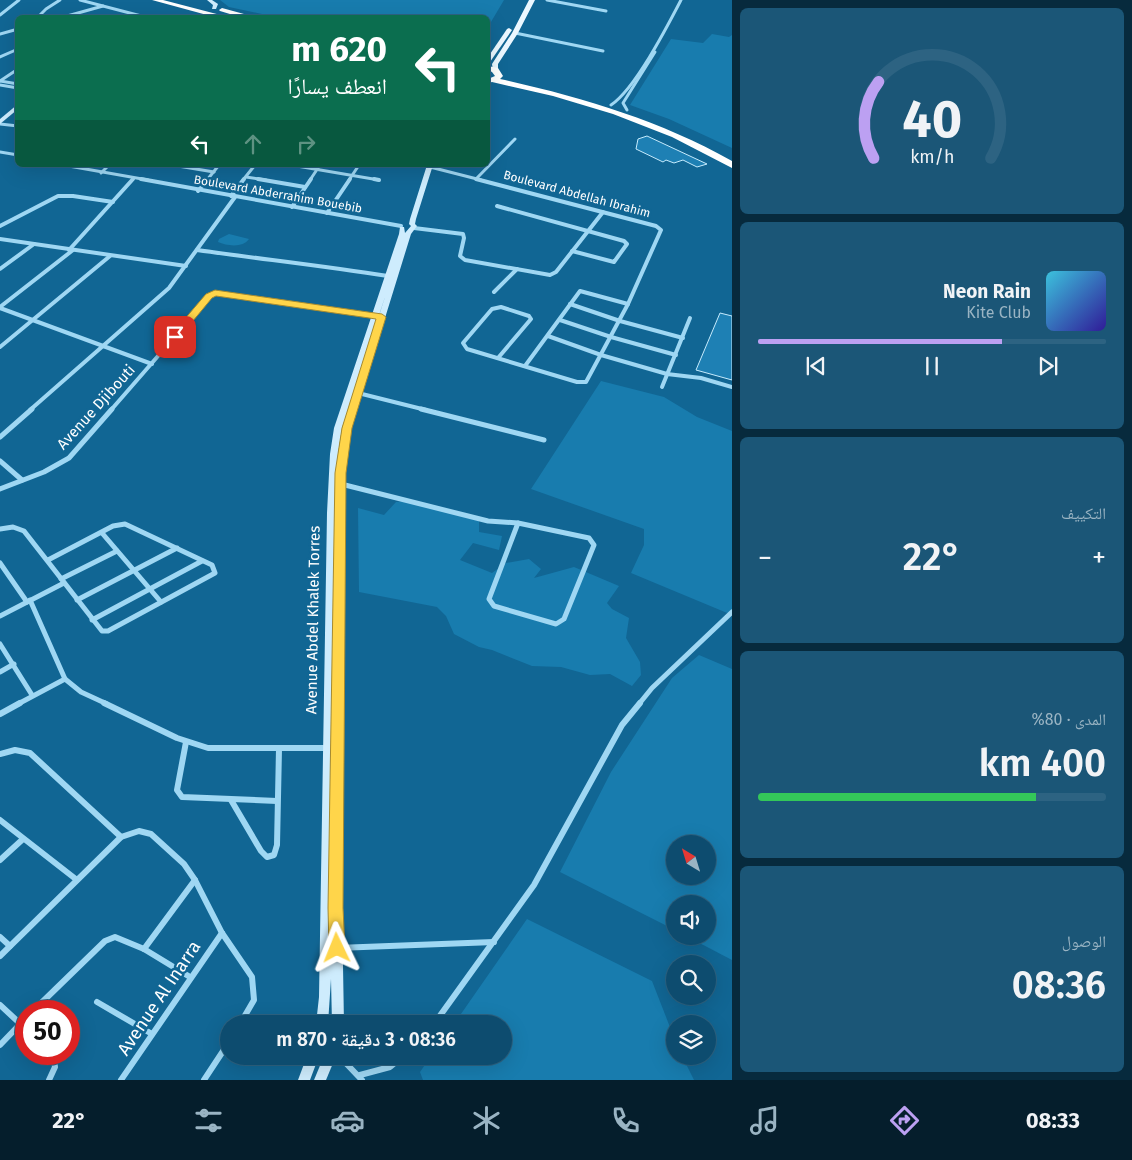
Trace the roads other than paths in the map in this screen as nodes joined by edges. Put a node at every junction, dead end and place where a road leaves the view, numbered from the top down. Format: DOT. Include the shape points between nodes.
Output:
graph roads {
  1 [pos="19,0"];
  2 [pos="60,0"];
  3 [pos="80,0"];
  4 [pos="155,0"];
  5 [pos="182,0"];
  6 [pos="209,0"];
  7 [pos="525,0"];
  8 [pos="532,0"];
  9 [pos="547,0"];
  10 [pos="681,0"];
  11 [pos="104,6"];
  12 [pos="606,11"];
  13 [pos="217,13"];
  14 [pos="0,15"];
  15 [pos="40,15"];
  16 [pos="71,15"];
  17 [pos="139,15"];
  18 [pos="231,15"];
  19 [pos="15,30"];
  20 [pos="515,33"];
  21 [pos="0,34"];
  22 [pos="662,36"];
  23 [pos="15,50"];
  24 [pos="603,51"];
  25 [pos="0,57"];
  26 [pos="490,58"];
  27 [pos="15,71"];
  28 [pos="492,75"];
  29 [pos="0,83"];
  30 [pos="15,86"];
  31 [pos="611,105"];
  32 [pos="15,109"];
  33 [pos="627,110"];
  34 [pos="1,121"];
  35 [pos="15,125"];
  36 [pos="515,139"];
  37 [pos="0,152"];
  38 [pos="15,154"];
  39 [pos="732,156"];
  40 [pos="490,164"];
  41 [pos="71,167"];
  42 [pos="107,167"];
  43 [pos="185,167"];
  44 [pos="218,167"];
  45 [pos="253,167"];
  46 [pos="301,167"];
  47 [pos="319,167"];
  48 [pos="358,167"];
  49 [pos="428,167"];
  50 [pos="432,167"];
  51 [pos="487,167"];
  52 [pos="732,167"];
  53 [pos="317,170"];
  54 [pos="214,172"];
  55 [pos="101,174"];
  56 [pos="246,176"];
  57 [pos="352,176"];
  58 [pos="476,178"];
  59 [pos="133,179"];
  60 [pos="379,180"];
  61 [pos="305,187"];
  62 [pos="198,190"];
  63 [pos="233,196"];
  64 [pos="113,202"];
  65 [pos="496,206"];
  66 [pos="292,207"];
  67 [pos="604,212"];
  68 [pos="327,213"];
  69 [pos="0,226"];
  70 [pos="407,226"];
  71 [pos="588,231"];
  72 [pos="0,239"];
  73 [pos="34,244"];
  74 [pos="71,250"];
  75 [pos="197,250"];
  76 [pos="572,251"];
  77 [pos="110,256"];
  78 [pos="186,266"];
  79 [pos="0,269"];
  80 [pos="517,269"];
  81 [pos="388,276"];
  82 [pos="494,292"];
  83 [pos="570,304"];
  84 [pos="628,304"];
  85 [pos="0,307"];
  86 [pos="378,316"];
  87 [pos="690,318"];
  88 [pos="35,320"];
  89 [pos="560,320"];
  90 [pos="620,320"];
  91 [pos="548,336"];
  92 [pos="611,337"];
  93 [pos="683,338"];
  94 [pos="102,347"];
  95 [pos="0,348"];
  96 [pos="601,355"];
  97 [pos="676,355"];
  98 [pos="498,358"];
  99 [pos="152,364"];
  100 [pos="525,366"];
  101 [pos="667,374"];
  102 [pos="662,387"];
  103 [pos="732,387"];
  104 [pos="358,393"];
  105 [pos="0,437"];
  106 [pos="544,440"];
  107 [pos="0,461"];
  108 [pos="22,480"];
  109 [pos="341,484"];
  110 [pos="0,489"];
  111 [pos="518,524"];
  112 [pos="0,530"];
  113 [pos="102,533"];
  114 [pos="177,548"];
  115 [pos="117,551"];
  116 [pos="48,560"];
  117 [pos="202,561"];
  118 [pos="0,563"];
  119 [pos="134,570"];
  120 [pos="62,581"];
  121 [pos="150,589"];
  122 [pos="77,600"];
  123 [pos="29,601"];
  124 [pos="161,602"];
  125 [pos="732,612"];
  126 [pos="0,616"];
  127 [pos="92,620"];
  128 [pos="0,644"];
  129 [pos="14,664"];
  130 [pos="0,672"];
  131 [pos="65,679"];
  132 [pos="32,695"];
  133 [pos="0,714"];
  134 [pos="186,742"];
  135 [pos="328,748"];
  136 [pos="338,748"];
  137 [pos="279,749"];
  138 [pos="0,754"];
  139 [pos="231,800"];
  140 [pos="277,802"];
  141 [pos="0,820"];
  142 [pos="121,837"];
  143 [pos="23,838"];
  144 [pos="0,860"];
  145 [pos="77,880"];
  146 [pos="195,880"];
  147 [pos="222,933"];
  148 [pos="0,937"];
  149 [pos="494,942"];
  150 [pos="10,946"];
  151 [pos="337,948"];
  152 [pos="144,949"];
  153 [pos="0,956"];
  154 [pos="190,977"];
  155 [pos="45,1000"];
  156 [pos="97,1002"];
  157 [pos="0,1006"];
  158 [pos="245,1015"];
  159 [pos="323,1015"];
  160 [pos="338,1015"];
  161 [pos="441,1015"];
  162 [pos="15,1020"];
  163 [pos="15,1033"];
  164 [pos="152,1034"];
  165 [pos="0,1045"];
  166 [pos="220,1056"];
  167 [pos="55,1065"];
  168 [pos="310,1065"];
  169 [pos="326,1065"];
  170 [pos="348,1065"];
  171 [pos="392,1065"];
  172 [pos="361,1078"];
  173 [pos="49,1080"];
  174 [pos="121,1080"];
  175 [pos="204,1080"];
  176 [pos="304,1080"];
  177 [pos="320,1080"];
  1 -- 14 [label="street"];
  2 -- 15 [label="street"];
  3 -- 11 [label="street"];
  4 -- 13 [label="highway"];
  5 -- 13 [label="highway"];
  6 -- 13 [label="main road" via="216,5"];
  7 -- 26 [label="main road"];
  8 -- 20 [label="main road"];
  9 -- 12 [label="street"];
  10 -- 22 [label="street"];
  11 -- 16 [label="street"];
  11 -- 17 [label="street"];
  13 -- 18 [label="highway"];
  19 -- 21 [label="street"];
  20 -- 24 [label="street"];
  20 -- 28 [label="main road" via="495,64"];
  22 -- 31 [label="street" via="622,98"];
  22 -- 33 [label="street" via="623,103"];
  23 -- 25 [label="street"];
  27 -- 29 [label="street"];
  28 -- 31 [label="highway"];
  28 -- 52 [label="highway" via="640,120 691,142"];
  29 -- 30 [label="street"];
  31 -- 33 [label="highway"];
  32 -- 34 [label="main road"];
  33 -- 39 [label="highway" via="686,132"];
  34 -- 35 [label="street"];
  36 -- 40 [label="street"];
  37 -- 38 [label="street"];
  41 -- 55 [label="street, Boulevard Abderrahim Bouebib"];
  42 -- 55 [label="street"];
  43 -- 54 [label="street"];
  44 -- 54 [label="street"];
  45 -- 56 [label="street"];
  46 -- 53 [label="street"];
  47 -- 53 [label="street"];
  48 -- 57 [label="street"];
  49 -- 70 [label="main road, Avenue Abdel Khalek Torres"];
  50 -- 58 [label="street, Boulevard Abdellah Ibrahim"];
  51 -- 58 [label="street"];
  53 -- 57 [label="street"];
  53 -- 61 [label="street"];
  54 -- 62 [label="street"];
  55 -- 59 [label="street, Boulevard Abderrahim Bouebib"];
  56 -- 61 [label="street"];
  56 -- 63 [label="street"];
  57 -- 60 [label="street"];
  57 -- 68 [label="street"];
  58 -- 67 [label="street, Boulevard Abdellah Ibrahim"];
  59 -- 62 [label="street, Boulevard Abderrahim Bouebib"];
  59 -- 64 [label="street"];
  61 -- 66 [label="street"];
  62 -- 63 [label="street, Boulevard Abderrahim Bouebib"];
  63 -- 66 [label="street, Boulevard Abderrahim Bouebib"];
  63 -- 75 [label="street"];
  64 -- 69 [label="street" via="58,196"];
  64 -- 74 [label="street"];
  65 -- 71 [label="street"];
  66 -- 68 [label="street, Boulevard Abderrahim Bouebib"];
  67 -- 71 [label="street"];
  67 -- 84 [label="street, Boulevard Abdellah Ibrahim" via="660,228"];
  68 -- 70 [label="street, Boulevard Abderrahim Bouebib"];
  70 -- 80 [label="street, Boulevard Abderrahim Bouebib" via="462,233 465,236 461,258"];
  70 -- 81 [label="main road, Avenue Abdel Khalek Torres"];
  70 -- 86 [label="main road, Avenue Abdel Khalek Torres"];
  71 -- 76 [label="street"];
  71 -- 76 [label="street" via="624,241 626,245 614,262"];
  72 -- 73 [label="street"];
  73 -- 74 [label="street"];
  73 -- 79 [label="street"];
  74 -- 77 [label="street"];
  74 -- 85 [label="street"];
  75 -- 78 [label="street"];
  75 -- 81 [label="street"];
  76 -- 80 [label="street" via="554,274"];
  77 -- 78 [label="street"];
  77 -- 88 [label="street"];
  78 -- 94 [label="street" via="169,288"];
  80 -- 82 [label="street"];
  81 -- 86 [label="main road, Avenue Abdel Khalek Torres"];
  83 -- 84 [label="street" via="583,291"];
  83 -- 89 [label="street"];
  83 -- 90 [label="street"];
  84 -- 90 [label="street"];
  85 -- 88 [label="street"];
  86 -- 99 [label="street, Avenue Djibouti" via="212,294"];
  86 -- 104 [label="main road, Avenue Abdel Khalek Torres"];
  86 -- 135 [label="main road, Avenue Abdel Khalek Torres" via="341,417 334,454"];
  87 -- 93 [label="street"];
  88 -- 94 [label="street"];
  88 -- 95 [label="street"];
  89 -- 91 [label="street"];
  89 -- 92 [label="street"];
  90 -- 92 [label="street"];
  90 -- 93 [label="street"];
  91 -- 96 [label="street"];
  91 -- 100 [label="street"];
  92 -- 96 [label="street"];
  92 -- 97 [label="street"];
  93 -- 97 [label="street"];
  94 -- 99 [label="street"];
  94 -- 105 [label="street"];
  96 -- 100 [label="street" via="584,383"];
  96 -- 101 [label="street"];
  97 -- 101 [label="street"];
  98 -- 98 [label="street" via="531,321 531,318 501,307 494,308 463,343 467,349"];
  98 -- 100 [label="street"];
  99 -- 108 [label="street, Avenue Djibouti" via="69,458 59,466"];
  101 -- 102 [label="street"];
  101 -- 103 [label="street" via="700,378"];
  104 -- 106 [label="street"];
  104 -- 109 [label="main road, Avenue Abdel Khalek Torres" via="344,442"];
  107 -- 108 [label="street"];
  108 -- 110 [label="street, Avenue Djibouti"];
  109 -- 111 [label="street" via="488,521"];
  109 -- 136 [label="main road, Avenue Abdel Khalek Torres"];
  111 -- 111 [label="street" via="490,602 551,623 560,622 594,545 589,538"];
  112 -- 116 [label="street" via="13,527 24,530"];
  113 -- 114 [label="street" via="113,526 125,524"];
  113 -- 115 [label="street"];
  113 -- 116 [label="street"];
  114 -- 117 [label="street"];
  114 -- 119 [label="street"];
  115 -- 119 [label="street"];
  115 -- 120 [label="street"];
  116 -- 120 [label="street"];
  117 -- 121 [label="street"];
  117 -- 124 [label="street" via="212,565 215,573"];
  118 -- 123 [label="street"];
  119 -- 121 [label="street"];
  119 -- 122 [label="street"];
  120 -- 122 [label="street"];
  120 -- 123 [label="street"];
  121 -- 124 [label="street"];
  121 -- 127 [label="street"];
  122 -- 127 [label="street"];
  123 -- 126 [label="street"];
  123 -- 131 [label="street"];
  124 -- 127 [label="street" via="108,631 102,631"];
  125 -- 149 [label="street" via="652,688 622,725 534,885"];
  128 -- 129 [label="street"];
  129 -- 130 [label="street"];
  129 -- 132 [label="street"];
  131 -- 132 [label="street"];
  131 -- 134 [label="street" via="81,692"];
  132 -- 133 [label="street"];
  134 -- 137 [label="street" via="221,750"];
  134 -- 139 [label="street" via="176,790 178,794 188,798"];
  135 -- 136 [label="street"];
  135 -- 137 [label="street"];
  135 -- 159 [label="main road, Avenue Abdel Khalek Torres"];
  136 -- 151 [label="main road, Avenue Abdel Khalek Torres"];
  137 -- 140 [label="street"];
  138 -- 142 [label="street" via="18,749 30,753"];
  139 -- 140 [label="street"];
  139 -- 140 [label="street" via="267,857 274,856 277,845"];
  141 -- 143 [label="street"];
  142 -- 145 [label="street"];
  142 -- 146 [label="street" via="139,831 151,834 184,864"];
  143 -- 144 [label="street"];
  143 -- 145 [label="street"];
  145 -- 150 [label="street"];
  146 -- 147 [label="street"];
  146 -- 152 [label="street"];
  147 -- 154 [label="street, Avenue Al Inarra"];
  147 -- 158 [label="street" via="252,977 254,1000"];
  148 -- 150 [label="street"];
  149 -- 151 [label="street"];
  149 -- 161 [label="street"];
  150 -- 153 [label="street"];
  151 -- 160 [label="main road, Avenue Abdel Khalek Torres"];
  152 -- 154 [label="street"];
  152 -- 155 [label="street" via="120,938 110,938"];
  154 -- 164 [label="street, Avenue Al Inarra"];
  156 -- 164 [label="street"];
  157 -- 162 [label="street"];
  163 -- 165 [label="street"];
  164 -- 174 [label="street, Avenue Al Inarra"];
  166 -- 175 [label="street"];
  167 -- 173 [label="street"];
  168 -- 176 [label="main road"];
  169 -- 177 [label="main road"];
  170 -- 172 [label="street"];
  171 -- 172 [label="street"];
}
